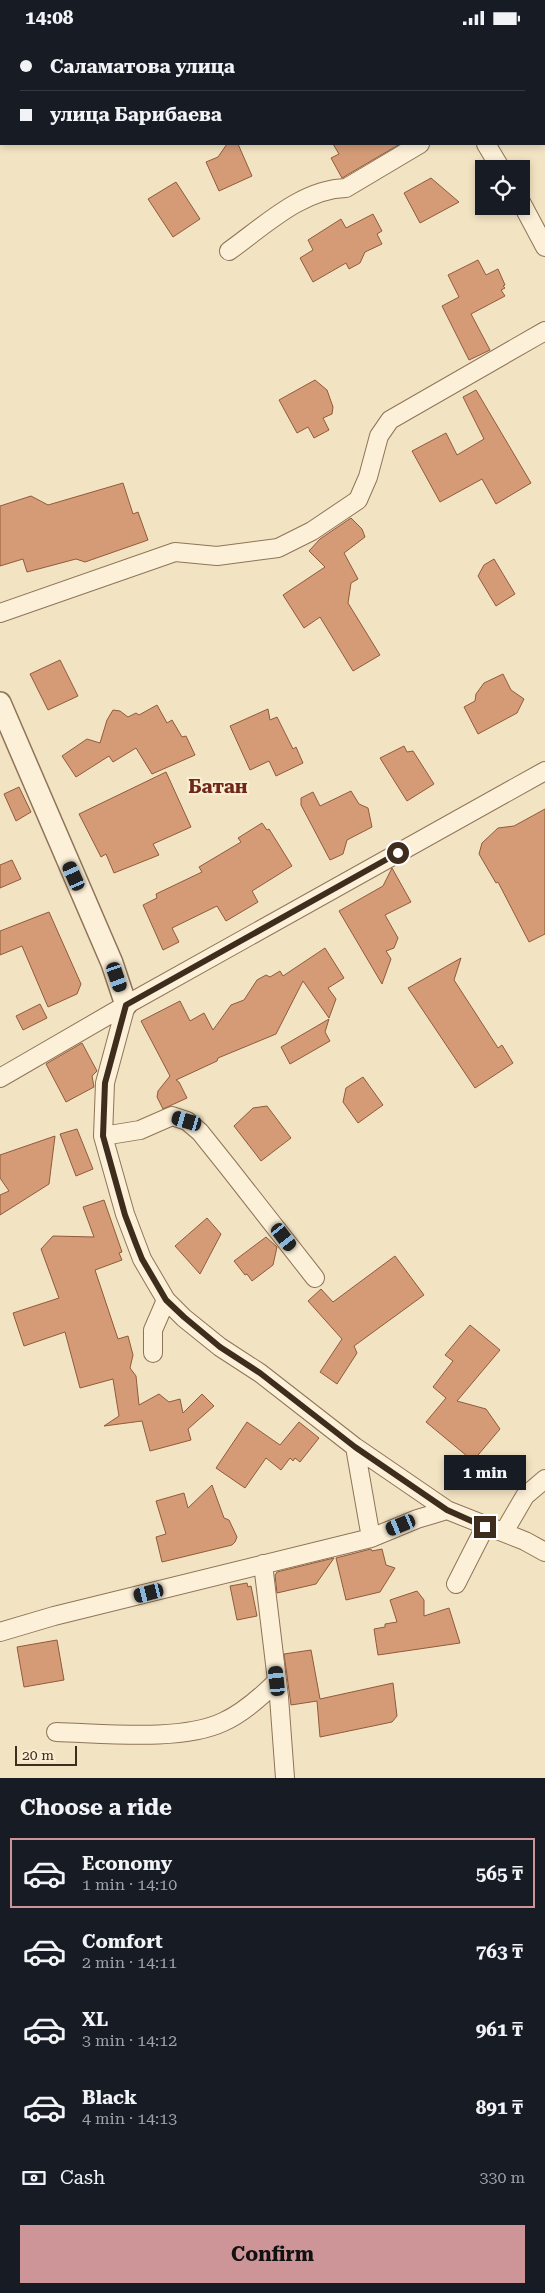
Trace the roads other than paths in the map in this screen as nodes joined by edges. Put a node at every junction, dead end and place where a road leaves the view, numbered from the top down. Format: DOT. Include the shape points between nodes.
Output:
graph roads {
  1 [pos="418,145"];
  2 [pos="487,145"];
  3 [pos="496,160"];
  4 [pos="528,215"];
  5 [pos="545,247"];
  6 [pos="229,251"];
  7 [pos="545,331"];
  8 [pos="0,613"];
  9 [pos="0,703"];
  10 [pos="545,771"];
  11 [pos="126,1005"];
  12 [pos="0,1078"];
  13 [pos="103,1136"];
  14 [pos="315,1278"];
  15 [pos="166,1300"];
  16 [pos="153,1353"];
  17 [pos="355,1447"];
  18 [pos="545,1479"];
  19 [pos="447,1510"];
  20 [pos="485,1527"];
  21 [pos="504,1532"];
  22 [pos="371,1538"];
  23 [pos="545,1552"];
  24 [pos="264,1564"];
  25 [pos="456,1584"];
  26 [pos="0,1632"];
  27 [pos="277,1681"];
  28 [pos="56,1732"];
  29 [pos="285,1778"];
  1 -- 6 [label="street" via="346,188 332,189 302,200"];
  2 -- 3 [label="street"];
  4 -- 5 [label="street"];
  7 -- 8 [label="street" via="390,420 379,436 358,500 312,531 278,548 217,556 175,552"];
  9 -- 11 [label="street" via="112,963"];
  10 -- 11 [label="street"];
  11 -- 12 [label="street"];
  11 -- 13 [label="street" via="105,1083"];
  13 -- 14 [label="street" via="140,1130 172,1116 187,1121 200,1132"];
  13 -- 15 [label="street" via="131,1232 142,1259"];
  15 -- 16 [label="street" via="153,1330"];
  15 -- 17 [label="street" via="220,1347 260,1373"];
  17 -- 19 [label="street"];
  17 -- 22 [label="street"];
  18 -- 21 [label="street" via="526,1496"];
  19 -- 20 [label="street"];
  19 -- 22 [label="street"];
  20 -- 21 [label="street"];
  20 -- 25 [label="street"];
  21 -- 23 [label="street"];
  22 -- 24 [label="street"];
  24 -- 26 [label="street"];
  24 -- 27 [label="street"];
  27 -- 28 [label="street" via="262,1696 222,1723 200,1729 170,1734"];
  27 -- 29 [label="street"];
}
